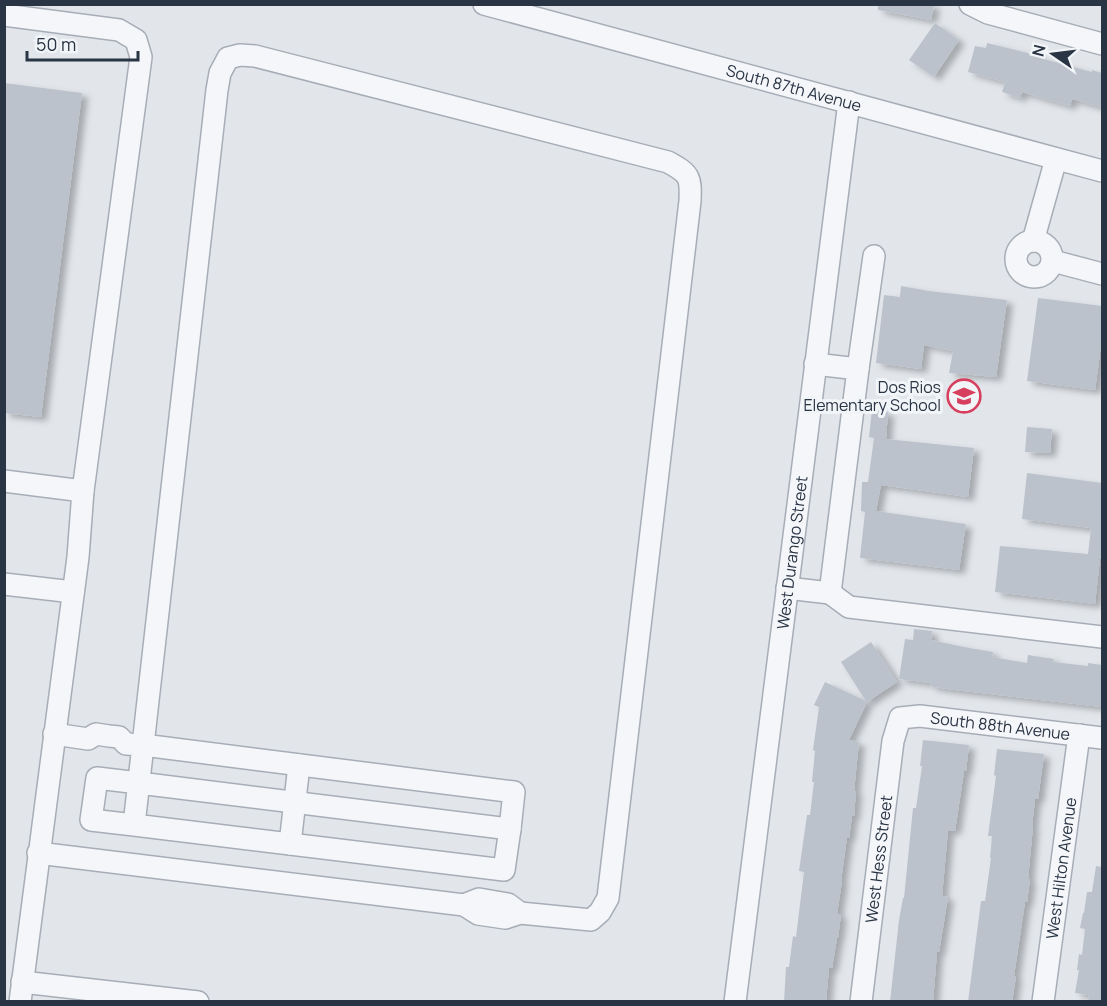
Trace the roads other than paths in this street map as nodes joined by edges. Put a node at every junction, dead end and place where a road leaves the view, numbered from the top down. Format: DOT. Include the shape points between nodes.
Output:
graph roads {
  1 [pos="484,4"];
  2 [pos="970,4"];
  3 [pos="4,15"];
  4 [pos="1102,44"];
  5 [pos="849,102"];
  6 [pos="1056,159"];
  7 [pos="1102,171"];
  8 [pos="1033,241"];
  9 [pos="874,256"];
  10 [pos="1053,261"];
  11 [pos="1102,274"];
  12 [pos="815,363"];
  13 [pos="858,369"];
  14 [pos="4,481"];
  15 [pos="83,491"];
  16 [pos="4,584"];
  17 [pos="787,588"];
  18 [pos="73,592"];
  19 [pos="830,593"];
  20 [pos="1102,637"];
  21 [pos="900,718"];
  22 [pos="54,734"];
  23 [pos="1079,735"];
  24 [pos="1102,738"];
  25 [pos="135,744"];
  26 [pos="299,765"];
  27 [pos="139,783"];
  28 [pos="295,803"];
  29 [pos="134,825"];
  30 [pos="510,829"];
  31 [pos="290,844"];
  32 [pos="38,853"];
  33 [pos="21,992"];
  34 [pos="198,1002"];
  35 [pos="735,1002"];
  36 [pos="861,1002"];
  37 [pos="1043,1002"];
  1 -- 5 [label="street, South 87th Avenue"];
  2 -- 4 [label="street" via="988,13"];
  3 -- 15 [label="street" via="119,30 136,40 141,57"];
  5 -- 6 [label="street, South 87th Avenue"];
  5 -- 12 [label="street, West Durango Street"];
  6 -- 7 [label="street, South 87th Avenue"];
  6 -- 8 [label="street"];
  8 -- 10 [label="street" via="1050,249"];
  8 -- 10 [label="street" via="1018,251 1016,262 1022,273 1032,278 1043,276"];
  9 -- 13 [label="street"];
  10 -- 11 [label="street"];
  12 -- 13 [label="street"];
  12 -- 17 [label="street, West Durango Street"];
  13 -- 19 [label="street"];
  14 -- 15 [label="street"];
  15 -- 18 [label="street"];
  16 -- 18 [label="street"];
  17 -- 19 [label="street"];
  17 -- 35 [label="street, West Durango Street"];
  18 -- 22 [label="street"];
  19 -- 20 [label="street" via="849,607"];
  21 -- 23 [label="street, South 88th Avenue" via="920,716"];
  21 -- 36 [label="street, West Hess Street" via="893,741"];
  22 -- 25 [label="street" via="88,739 95,747 117,750"];
  22 -- 32 [label="street"];
  23 -- 24 [label="street, South 88th Avenue"];
  23 -- 37 [label="street, West Hilton Avenue"];
  25 -- 26 [label="street"];
  25 -- 27 [label="street"];
  25 -- 32 [label="street" via="217,90 228,58 255,56 668,162 684,171 691,183 690,201 608,898 600,912 591,920 520,913 508,904 479,899 464,905"];
  26 -- 28 [label="street"];
  26 -- 30 [label="street" via="514,792"];
  27 -- 28 [label="street"];
  27 -- 29 [label="street"];
  27 -- 29 [label="street" via="97,778 90,820"];
  28 -- 30 [label="street"];
  28 -- 31 [label="street"];
  29 -- 31 [label="street"];
  30 -- 31 [label="street" via="504,870"];
  32 -- 33 [label="street"];
  33 -- 34 [label="street"];
}
